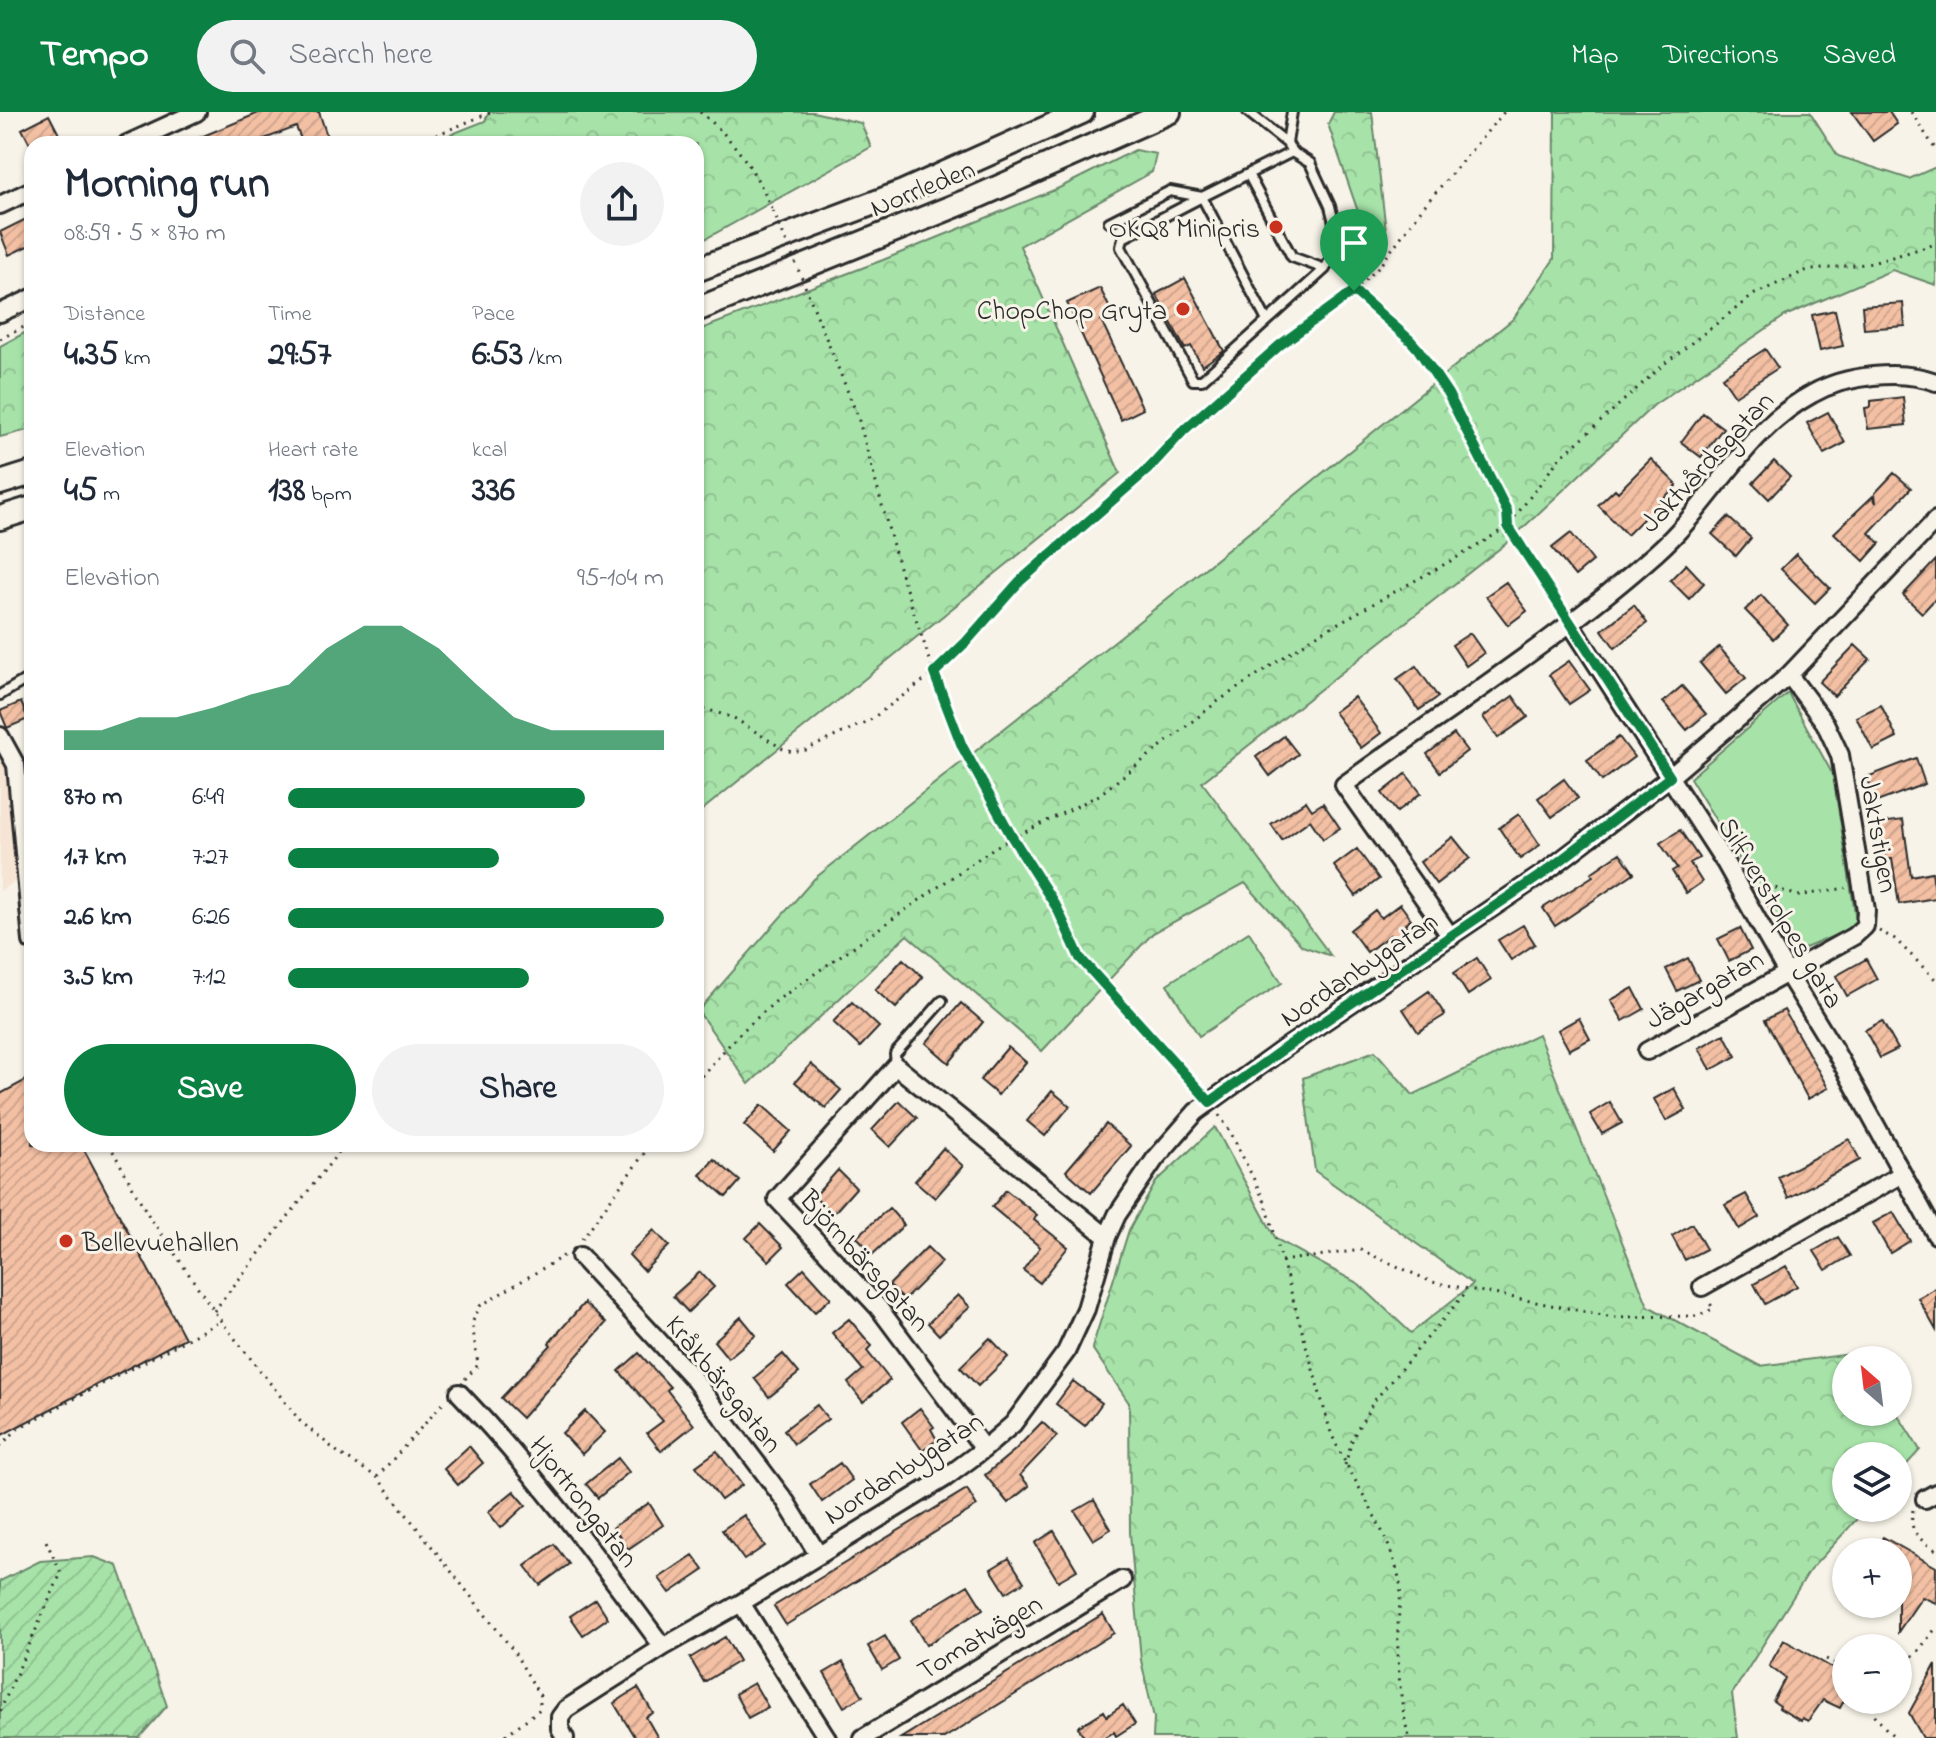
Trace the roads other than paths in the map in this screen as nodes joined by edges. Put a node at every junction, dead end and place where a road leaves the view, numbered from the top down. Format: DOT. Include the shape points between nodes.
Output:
graph roads {
  1 [pos="197,112"];
  2 [pos="1082,112"];
  3 [pos="1169,112"];
  4 [pos="1248,112"];
  5 [pos="1292,112"];
  6 [pos="144,136"];
  7 [pos="1289,148"];
  8 [pos="1248,174"];
  9 [pos="24,194"];
  10 [pos="1202,197"];
  11 [pos="0,205"];
  12 [pos="1109,222"];
  13 [pos="704,267"];
  14 [pos="1325,269"];
  15 [pos="24,302"];
  16 [pos="704,307"];
  17 [pos="0,313"];
  18 [pos="1267,321"];
  19 [pos="1936,382"];
  20 [pos="24,476"];
  21 [pos="0,483"];
  22 [pos="24,510"];
  23 [pos="0,518"];
  24 [pos="1933,529"];
  25 [pos="1570,623"];
  26 [pos="1789,675"];
  27 [pos="24,681"];
  28 [pos="0,695"];
  29 [pos="0,736"];
  30 [pos="1670,777"];
  31 [pos="24,791"];
  32 [pos="1451,937"];
  33 [pos="1786,971"];
  34 [pos="942,1001"];
  35 [pos="1647,1051"];
  36 [pos="896,1066"];
  37 [pos="1902,1174"];
  38 [pos="1936,1235"];
  39 [pos="1107,1237"];
  40 [pos="580,1256"];
  41 [pos="1702,1287"];
  42 [pos="456,1392"];
  43 [pos="984,1449"];
  44 [pos="818,1554"];
  45 [pos="1122,1580"];
  46 [pos="741,1603"];
  47 [pos="663,1647"];
  48 [pos="565,1738"];
  49 [pos="827,1738"];
  50 [pos="863,1738"];
  1 -- 6 [label="street"];
  2 -- 13 [label="main road, Norrleden" via="903,192"];
  3 -- 16 [label="main road, Norrleden" via="972,199"];
  4 -- 7 [label="lane"];
  5 -- 7 [label="lane"];
  7 -- 8 [label="lane"];
  7 -- 14 [label="lane" via="1310,163 1330,206 1339,243"];
  8 -- 10 [label="lane"];
  8 -- 14 [label="lane" via="1292,257"];
  9 -- 11 [label="street"];
  10 -- 12 [label="lane" via="1170,191"];
  10 -- 18 [label="lane"];
  10 -- 18 [label="lane" via="1123,238 1121,247 1193,380 1202,380"];
  14 -- 18 [label="lane"];
  15 -- 17 [label="street"];
  19 -- 25 [label="street, Jaktvårdsgatan" via="1889,374 1857,379 1815,392 1776,416 1701,509"];
  20 -- 21 [label="main road"];
  22 -- 23 [label="main road"];
  24 -- 26 [label="street, Nordanbygatan"];
  25 -- 30 [label="street, Silfverstolpes gata"];
  25 -- 32 [label="street, Jaktvårdsgatan" via="1344,785"];
  26 -- 30 [label="street, Nordanbygatan"];
  26 -- 33 [label="street, Jaktstigen" via="1825,723 1840,755 1865,926"];
  27 -- 28 [label="lane"];
  29 -- 31 [label="street"];
  30 -- 32 [label="street, Nordanbygatan"];
  30 -- 33 [label="street, Silfverstolpes gata"];
  32 -- 39 [label="street, Nordanbygatan" via="1196,1112 1155,1159"];
  33 -- 35 [label="street, Jägargatan"];
  33 -- 37 [label="street, Silfverstolpes gata"];
  34 -- 36 [label="lane" via="895,1054"];
  36 -- 39 [label="street"];
  36 -- 43 [label="street, Björnbärsgatan" via="777,1199 878,1307"];
  37 -- 38 [label="street, Silfverstolpes gata"];
  37 -- 41 [label="street"];
  39 -- 43 [label="street, Nordanbygatan" via="1086,1309 1066,1352 1013,1424"];
  40 -- 44 [label="street, Kråkbärsgatan" via="692,1377 786,1502"];
  42 -- 47 [label="street, Hjortrongatan" via="508,1444"];
  43 -- 44 [label="street, Nordanbygatan"];
  44 -- 46 [label="street, Nordanbygatan"];
  45 -- 50 [label="street, Tomatvägen"];
  46 -- 47 [label="street, Nordanbygatan"];
  46 -- 49 [label="street"];
  47 -- 48 [label="street, Nordanbygatan" via="566,1709 560,1717"];
}
